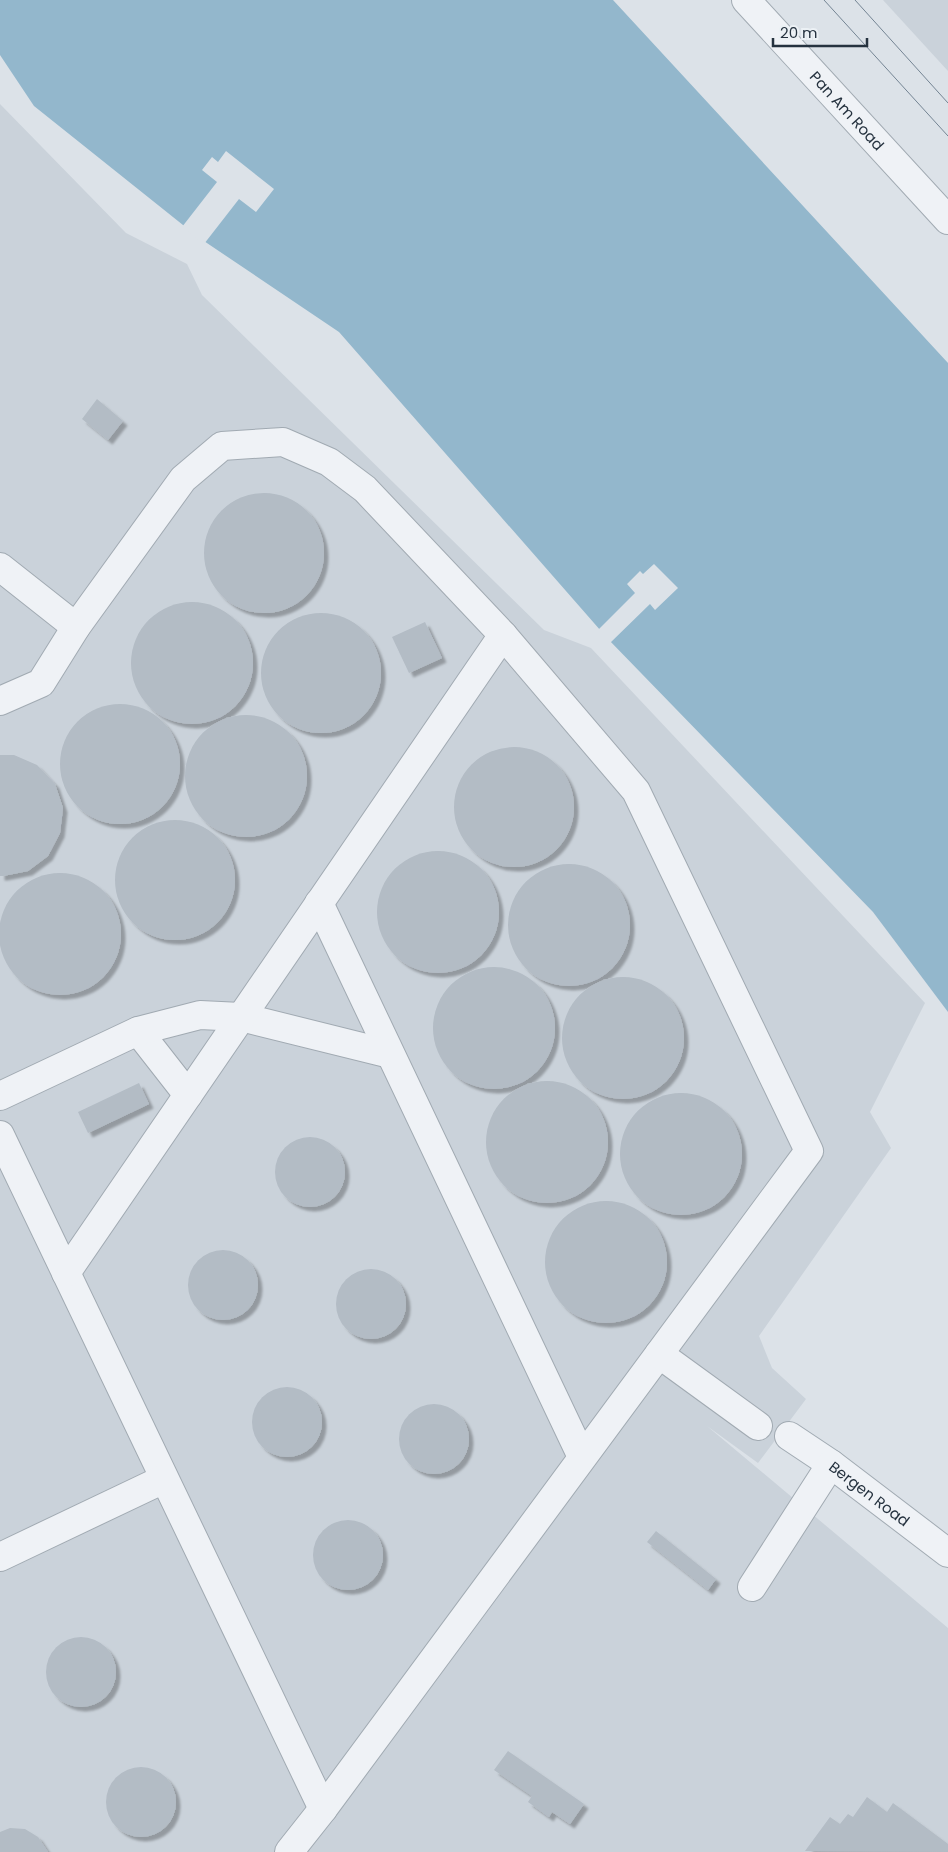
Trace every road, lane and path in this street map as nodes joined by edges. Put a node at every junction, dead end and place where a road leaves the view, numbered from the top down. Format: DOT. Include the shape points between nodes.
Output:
graph roads {
  1 [pos="746,0"];
  2 [pos="948,220"];
  3 [pos="0,567"];
  4 [pos="76,627"];
  5 [pos="503,635"];
  6 [pos="0,701"];
  7 [pos="319,903"];
  8 [pos="241,1017"];
  9 [pos="138,1031"];
  10 [pos="390,1054"];
  11 [pos="188,1095"];
  12 [pos="0,1096"];
  13 [pos="0,1135"];
  14 [pos="66,1273"];
  15 [pos="659,1354"];
  16 [pos="758,1426"];
  17 [pos="789,1436"];
  18 [pos="582,1457"];
  19 [pos="831,1464"];
  20 [pos="164,1479"];
  21 [pos="948,1553"];
  22 [pos="0,1557"];
  23 [pos="752,1587"];
  24 [pos="323,1809"];
  25 [pos="289,1852"];
  1 -- 2 [label="street, Pan Am Road"];
  3 -- 4 [label="street"];
  4 -- 5 [label="street" via="182,479 222,446 283,442 329,462 365,489"];
  4 -- 6 [label="street" via="40,683"];
  5 -- 7 [label="street"];
  5 -- 15 [label="street" via="636,791 809,1151"];
  7 -- 8 [label="street"];
  7 -- 10 [label="street"];
  8 -- 9 [label="street" via="200,1015"];
  8 -- 10 [label="street"];
  8 -- 11 [label="street"];
  9 -- 11 [label="street"];
  9 -- 12 [label="street"];
  10 -- 18 [label="street"];
  11 -- 14 [label="street"];
  13 -- 14 [label="street"];
  14 -- 20 [label="street"];
  15 -- 16 [label="street"];
  15 -- 18 [label="street"];
  17 -- 19 [label="street, Bergen Road"];
  18 -- 24 [label="street"];
  19 -- 21 [label="street, Bergen Road"];
  19 -- 23 [label="street"];
  20 -- 22 [label="street"];
  20 -- 24 [label="street"];
  24 -- 25 [label="street"];
}
